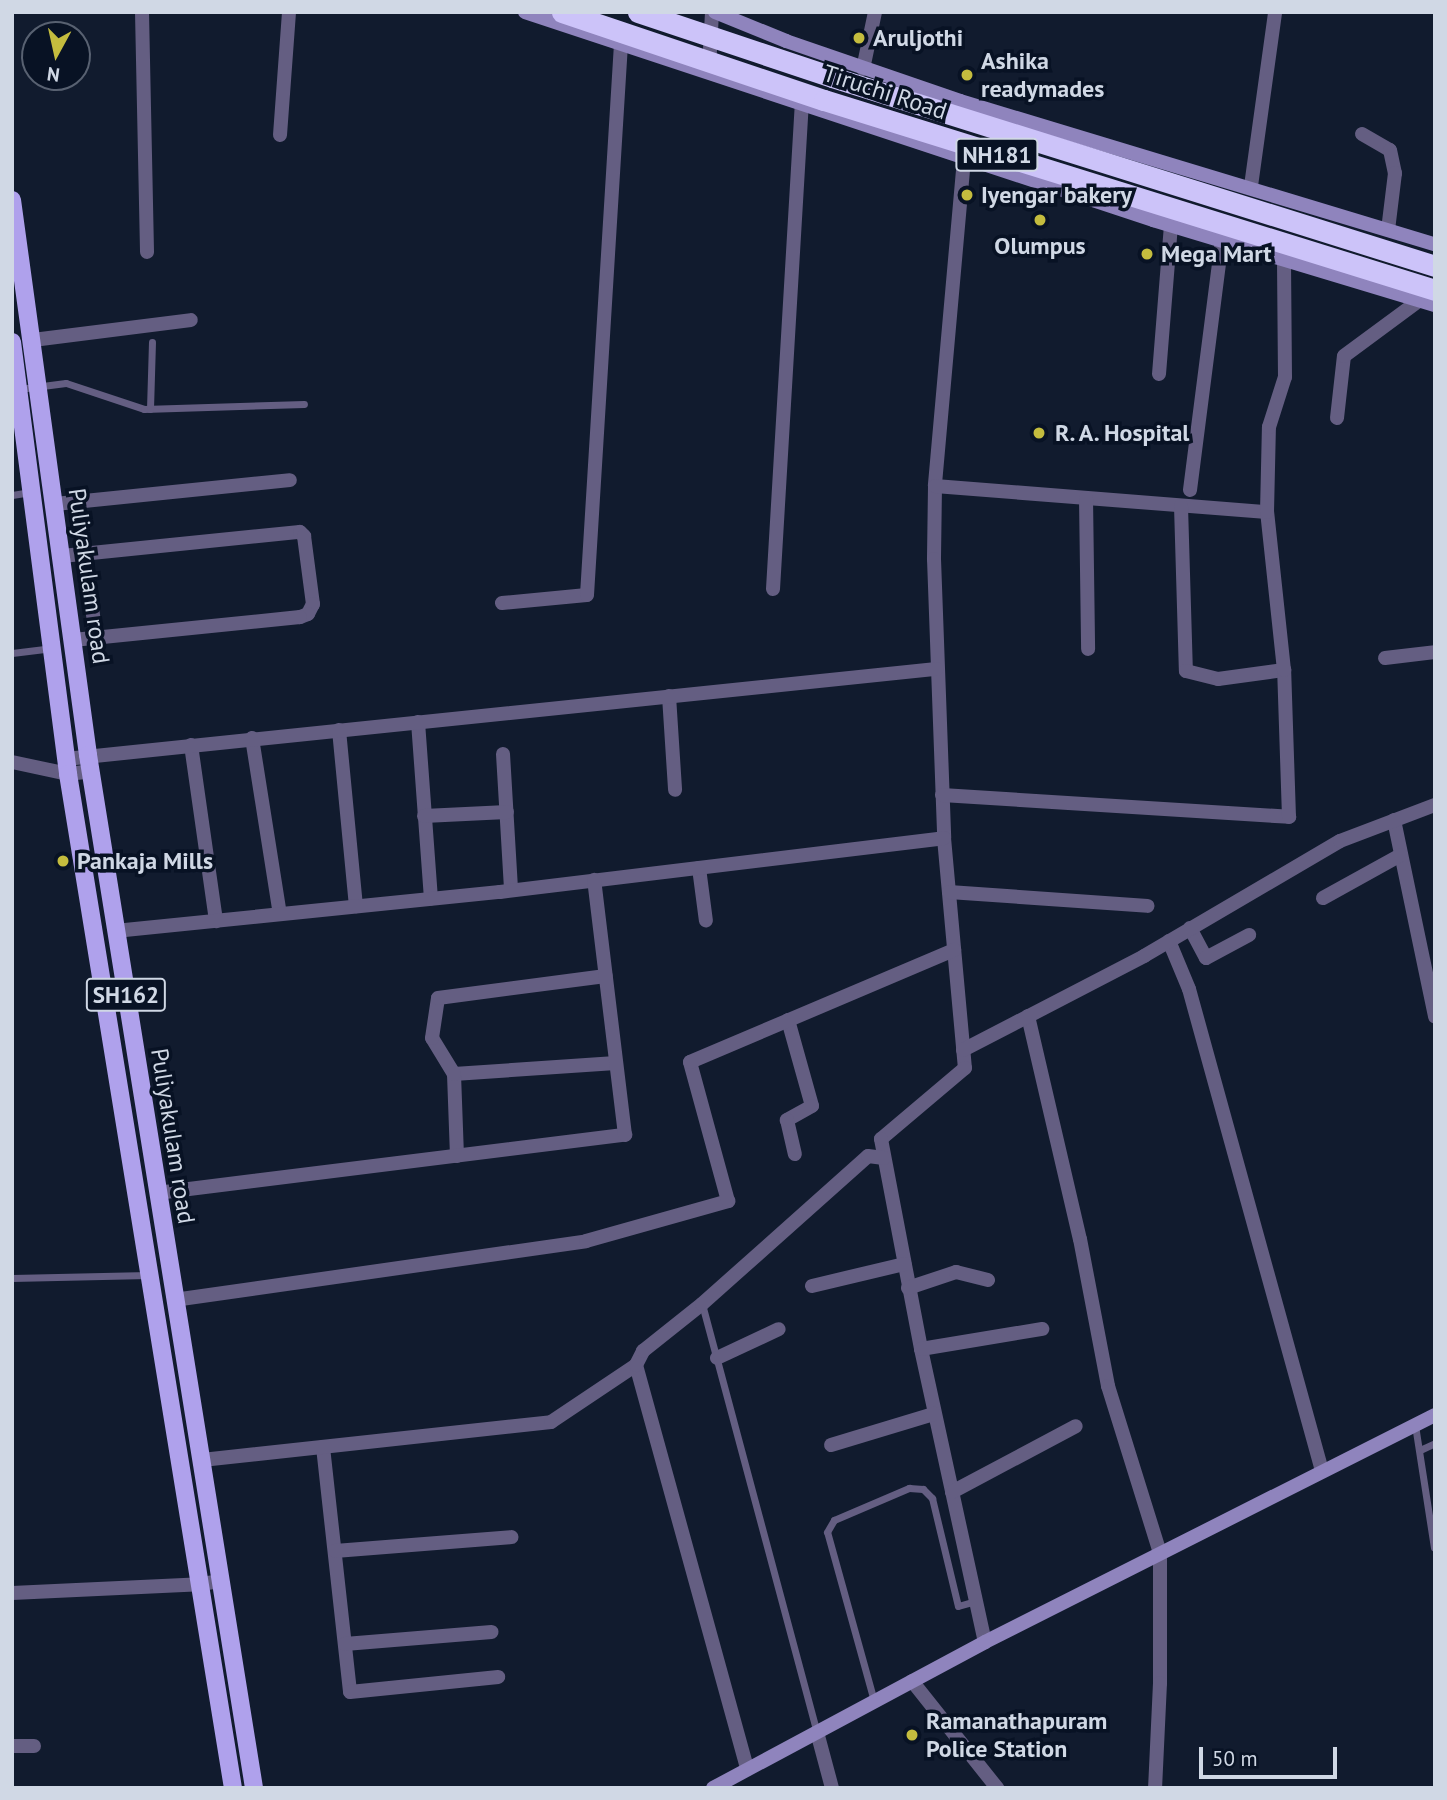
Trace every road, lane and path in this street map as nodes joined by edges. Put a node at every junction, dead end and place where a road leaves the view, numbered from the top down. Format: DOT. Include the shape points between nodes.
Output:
graph roads {
  1 [pos="142,12"];
  2 [pos="289,12"];
  3 [pos="525,12"];
  4 [pos="562,12"];
  5 [pos="638,12"];
  6 [pos="714,12"];
  7 [pos="875,12"];
  8 [pos="1275,12"];
  9 [pos="621,44"];
  10 [pos="863,69"];
  11 [pos="709,73"];
  12 [pos="802,104"];
  13 [pos="1362,134"];
  14 [pos="280,135"];
  15 [pos="964,159"];
  16 [pos="1251,186"];
  17 [pos="12,200"];
  18 [pos="1171,226"];
  19 [pos="1388,230"];
  20 [pos="1222,240"];
  21 [pos="1435,244"];
  22 [pos="147,252"];
  23 [pos="1284,258"];
  24 [pos="1435,266"];
  25 [pos="1430,298"];
  26 [pos="191,320"];
  27 [pos="33,340"];
  28 [pos="12,342"];
  29 [pos="152,342"];
  30 [pos="1159,374"];
  31 [pos="40,388"];
  32 [pos="17,399"];
  33 [pos="304,404"];
  34 [pos="150,409"];
  35 [pos="1337,418"];
  36 [pos="290,480"];
  37 [pos="935,486"];
  38 [pos="1190,490"];
  39 [pos="32,492"];
  40 [pos="12,495"];
  41 [pos="1086,498"];
  42 [pos="55,504"];
  43 [pos="1181,506"];
  44 [pos="1267,512"];
  45 [pos="85,553"];
  46 [pos="62,556"];
  47 [pos="773,589"];
  48 [pos="502,603"];
  49 [pos="96,638"];
  50 [pos="73,640"];
  51 [pos="51,648"];
  52 [pos="1088,649"];
  53 [pos="1435,652"];
  54 [pos="12,653"];
  55 [pos="1385,658"];
  56 [pos="936,669"];
  57 [pos="1284,670"];
  58 [pos="669,696"];
  59 [pos="418,722"];
  60 [pos="339,730"];
  61 [pos="252,738"];
  62 [pos="191,745"];
  63 [pos="503,754"];
  64 [pos="12,762"];
  65 [pos="90,763"];
  66 [pos="67,766"];
  67 [pos="675,790"];
  68 [pos="942,794"];
  69 [pos="1435,805"];
  70 [pos="507,812"];
  71 [pos="425,816"];
  72 [pos="1394,820"];
  73 [pos="944,838"];
  74 [pos="1401,855"];
  75 [pos="699,868"];
  76 [pos="594,880"];
  77 [pos="511,890"];
  78 [pos="948,892"];
  79 [pos="1323,898"];
  80 [pos="431,899"];
  81 [pos="356,906"];
  82 [pos="1148,906"];
  83 [pos="280,914"];
  84 [pos="216,921"];
  85 [pos="706,921"];
  86 [pos="1191,928"];
  87 [pos="116,931"];
  88 [pos="1249,935"];
  89 [pos="1170,941"];
  90 [pos="954,950"];
  91 [pos="606,976"];
  92 [pos="1028,1017"];
  93 [pos="1435,1017"];
  94 [pos="788,1020"];
  95 [pos="963,1050"];
  96 [pos="616,1063"];
  97 [pos="454,1074"];
  98 [pos="795,1154"];
  99 [pos="457,1156"];
  100 [pos="884,1158"];
  101 [pos="157,1193"];
  102 [pos="904,1264"];
  103 [pos="149,1275"];
  104 [pos="12,1278"];
  105 [pos="988,1280"];
  106 [pos="812,1286"];
  107 [pos="908,1288"];
  108 [pos="174,1300"];
  109 [pos="702,1304"];
  110 [pos="779,1329"];
  111 [pos="1042,1329"];
  112 [pos="920,1349"];
  113 [pos="717,1358"];
  114 [pos="636,1365"];
  115 [pos="934,1415"];
  116 [pos="1435,1415"];
  117 [pos="1415,1424"];
  118 [pos="1076,1426"];
  119 [pos="1435,1443"];
  120 [pos="831,1445"];
  121 [pos="323,1447"];
  122 [pos="1420,1450"];
  123 [pos="202,1460"];
  124 [pos="1322,1471"];
  125 [pos="951,1492"];
  126 [pos="511,1537"];
  127 [pos="1434,1548"];
  128 [pos="335,1551"];
  129 [pos="1160,1553"];
  130 [pos="221,1581"];
  131 [pos="200,1584"];
  132 [pos="12,1593"];
  133 [pos="976,1601"];
  134 [pos="492,1632"];
  135 [pos="985,1642"];
  136 [pos="345,1644"];
  137 [pos="498,1677"];
  138 [pos="912,1681"];
  139 [pos="874,1701"];
  140 [pos="817,1732"];
  141 [pos="12,1746"];
  142 [pos="34,1746"];
  143 [pos="747,1769"];
  144 [pos="233,1788"];
  145 [pos="254,1788"];
  146 [pos="713,1788"];
  147 [pos="832,1788"];
  148 [pos="997,1788"];
  149 [pos="1155,1788"];
  1 -- 22 [label="street"];
  2 -- 14 [label="street"];
  3 -- 9 [label="street"];
  4 -- 25 [label="highway, Tiruchi Road / NH181, bridge"];
  5 -- 24 [label="highway, Tiruchi Road / NH181, bridge"];
  6 -- 10 [label="street"];
  6 -- 11 [label="street"];
  7 -- 10 [label="street"];
  8 -- 16 [label="street"];
  9 -- 11 [label="street"];
  9 -- 48 [label="street" via="587,595"];
  10 -- 16 [label="street"];
  11 -- 12 [label="street"];
  12 -- 15 [label="street"];
  12 -- 47 [label="street"];
  13 -- 19 [label="street" via="1390,150 1395,173"];
  15 -- 18 [label="street"];
  15 -- 37 [label="street"];
  16 -- 19 [label="street"];
  17 -- 27 [label="main road, Puliyakulam road / SH162"];
  18 -- 20 [label="street"];
  18 -- 30 [label="street"];
  19 -- 21 [label="street"];
  20 -- 23 [label="street"];
  20 -- 38 [label="street"];
  23 -- 25 [label="street"];
  23 -- 44 [label="street" via="1285,377 1269,427"];
  25 -- 35 [label="street" via="1344,356"];
  26 -- 27 [label="street"];
  27 -- 31 [label="main road, Puliyakulam road / SH162"];
  28 -- 32 [label="main road, Puliyakulam road / SH162"];
  29 -- 34 [label="lane"];
  31 -- 32 [label="lane"];
  31 -- 34 [label="lane" via="66,383"];
  31 -- 42 [label="main road, Puliyakulam road / SH162"];
  32 -- 39 [label="main road, Puliyakulam road / SH162"];
  33 -- 34 [label="lane"];
  36 -- 42 [label="street"];
  37 -- 41 [label="street"];
  37 -- 56 [label="street"];
  39 -- 40 [label="lane"];
  39 -- 51 [label="main road, Puliyakulam road / SH162"];
  41 -- 43 [label="street"];
  41 -- 52 [label="street"];
  42 -- 46 [label="main road, Puliyakulam road / SH162"];
  43 -- 44 [label="street"];
  43 -- 57 [label="street" via="1186,671 1218,679"];
  44 -- 57 [label="street"];
  45 -- 46 [label="street"];
  45 -- 49 [label="street"];
  45 -- 49 [label="street" via="300,532 313,604 300,617"];
  46 -- 50 [label="main road, Puliyakulam road / SH162"];
  49 -- 50 [label="street"];
  50 -- 65 [label="main road, Puliyakulam road / SH162"];
  51 -- 54 [label="lane"];
  51 -- 66 [label="main road, Puliyakulam road / SH162"];
  53 -- 55 [label="street"];
  56 -- 58 [label="street"];
  56 -- 68 [label="street"];
  57 -- 68 [label="street" via="1289,817"];
  58 -- 59 [label="street"];
  58 -- 67 [label="street"];
  59 -- 60 [label="street"];
  59 -- 71 [label="street"];
  60 -- 61 [label="street"];
  60 -- 81 [label="street"];
  61 -- 62 [label="street"];
  61 -- 83 [label="street"];
  62 -- 65 [label="street"];
  62 -- 84 [label="street"];
  63 -- 70 [label="street"];
  64 -- 66 [label="street"];
  65 -- 66 [label="street"];
  65 -- 87 [label="main road, Puliyakulam road / SH162"];
  66 -- 103 [label="main road, Puliyakulam road / SH162"];
  68 -- 73 [label="street"];
  69 -- 72 [label="street"];
  70 -- 71 [label="street"];
  70 -- 77 [label="street"];
  71 -- 80 [label="street"];
  72 -- 74 [label="street"];
  72 -- 86 [label="street" via="1340,841"];
  73 -- 75 [label="street"];
  73 -- 78 [label="street"];
  74 -- 79 [label="street"];
  74 -- 93 [label="street"];
  75 -- 76 [label="street"];
  75 -- 85 [label="street"];
  76 -- 77 [label="street"];
  76 -- 91 [label="street"];
  77 -- 80 [label="street"];
  78 -- 82 [label="street"];
  78 -- 90 [label="street"];
  80 -- 81 [label="street"];
  81 -- 83 [label="street"];
  83 -- 84 [label="street"];
  84 -- 87 [label="street"];
  86 -- 88 [label="street" via="1206,958"];
  86 -- 89 [label="street"];
  87 -- 101 [label="main road, Puliyakulam road / SH162"];
  89 -- 92 [label="street"];
  89 -- 124 [label="street" via="1189,989"];
  90 -- 94 [label="street"];
  90 -- 95 [label="street"];
  91 -- 96 [label="street"];
  91 -- 97 [label="street" via="438,998 432,1038"];
  92 -- 95 [label="street"];
  92 -- 129 [label="street" via="1080,1239 1108,1386"];
  94 -- 98 [label="street" via="813,1106 787,1120"];
  94 -- 108 [label="street" via="690,1062 728,1201 586,1241"];
  95 -- 100 [label="street" via="965,1068 881,1139"];
  96 -- 97 [label="street"];
  96 -- 99 [label="street" via="625,1135"];
  97 -- 99 [label="street"];
  99 -- 101 [label="street"];
  100 -- 102 [label="street"];
  100 -- 109 [label="street" via="868,1156"];
  101 -- 108 [label="main road, Puliyakulam road / SH162"];
  102 -- 106 [label="street"];
  102 -- 107 [label="street"];
  103 -- 104 [label="lane"];
  103 -- 131 [label="main road, Puliyakulam road / SH162"];
  105 -- 107 [label="street" via="956,1272"];
  107 -- 112 [label="street"];
  108 -- 123 [label="main road, Puliyakulam road / SH162"];
  109 -- 113 [label="lane"];
  109 -- 114 [label="street" via="643,1351"];
  110 -- 113 [label="street"];
  111 -- 112 [label="street"];
  112 -- 115 [label="street"];
  113 -- 140 [label="lane"];
  114 -- 121 [label="street" via="551,1422"];
  114 -- 143 [label="street"];
  115 -- 120 [label="street"];
  115 -- 125 [label="street"];
  116 -- 117 [label="street"];
  117 -- 122 [label="lane"];
  117 -- 124 [label="street"];
  118 -- 125 [label="street"];
  119 -- 122 [label="lane"];
  121 -- 123 [label="street"];
  121 -- 128 [label="street"];
  122 -- 127 [label="lane"];
  123 -- 130 [label="main road, Puliyakulam road / SH162"];
  124 -- 129 [label="street"];
  125 -- 133 [label="street"];
  126 -- 128 [label="street"];
  128 -- 136 [label="street"];
  129 -- 135 [label="street"];
  129 -- 149 [label="street"];
  130 -- 131 [label="street"];
  130 -- 145 [label="main road, Puliyakulam road / SH162"];
  131 -- 132 [label="street"];
  131 -- 144 [label="main road, Puliyakulam road / SH162"];
  133 -- 135 [label="street"];
  133 -- 139 [label="lane" via="958,1606 932,1498 923,1489 909,1488 834,1520 827,1532"];
  134 -- 136 [label="street"];
  135 -- 138 [label="street"];
  136 -- 137 [label="street" via="350,1692"];
  138 -- 139 [label="street"];
  138 -- 148 [label="street"];
  139 -- 140 [label="street"];
  140 -- 143 [label="street"];
  140 -- 147 [label="street"];
  141 -- 142 [label="street"];
  143 -- 146 [label="street"];
}
